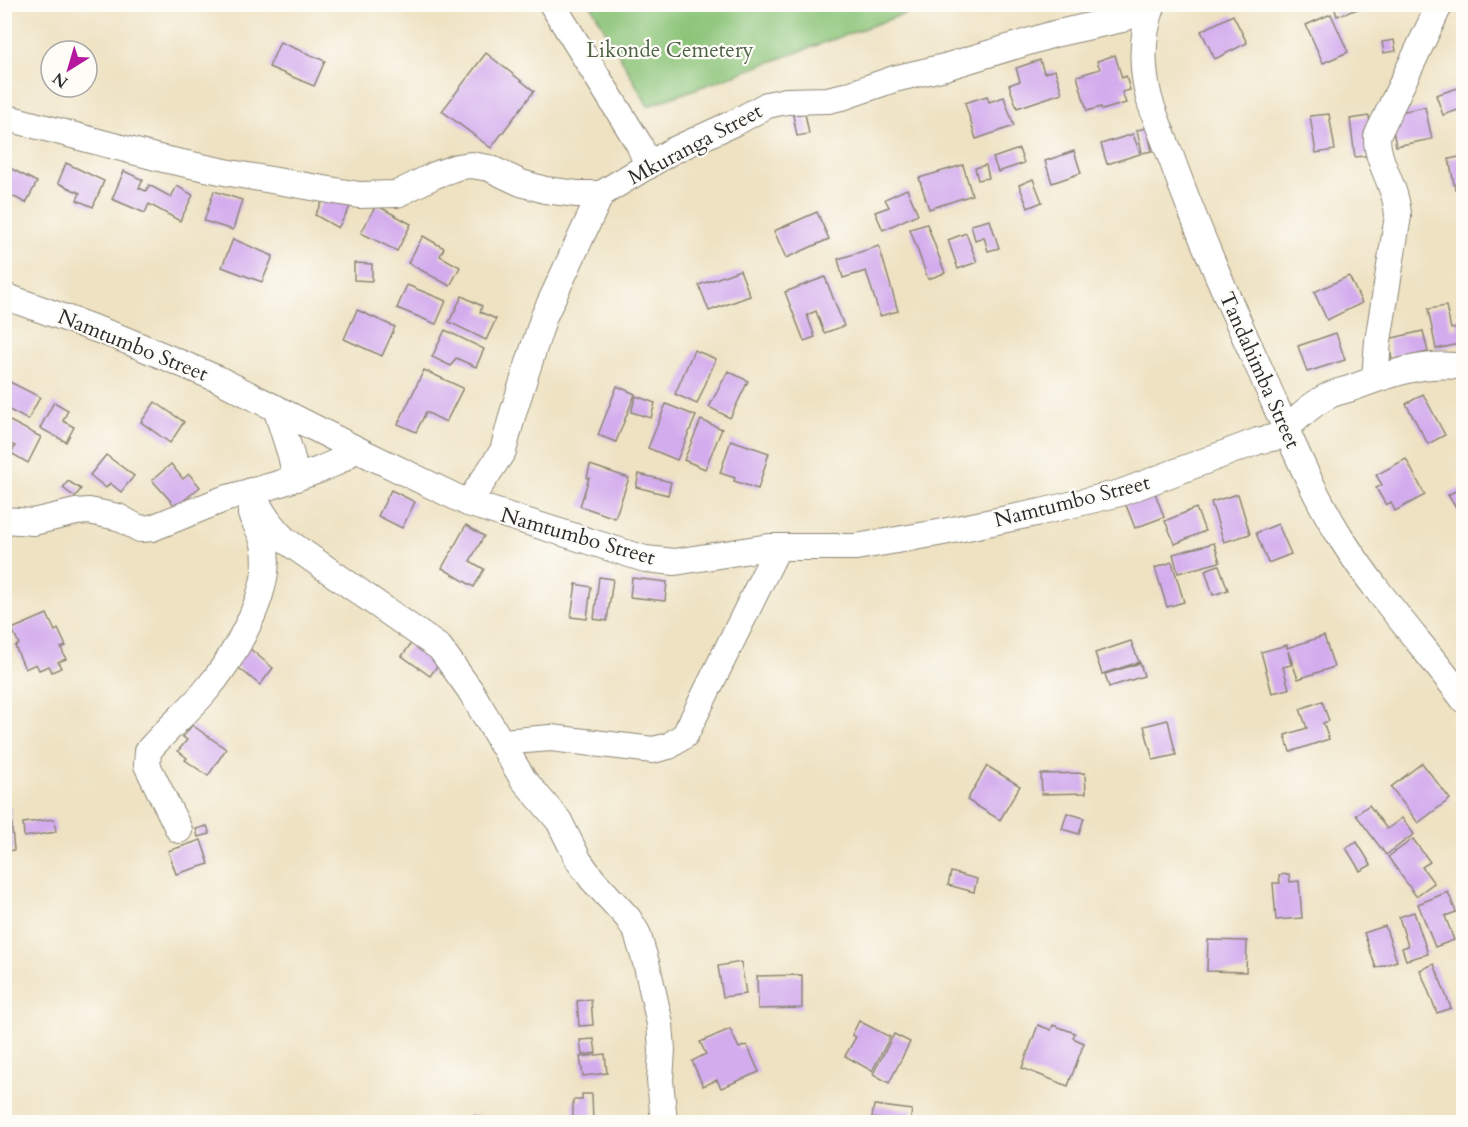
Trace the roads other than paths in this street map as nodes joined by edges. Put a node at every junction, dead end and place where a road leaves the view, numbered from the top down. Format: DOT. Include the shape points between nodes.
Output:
graph roads {
  1 [pos="552,4"];
  2 [pos="1152,4"];
  3 [pos="1440,4"];
  4 [pos="4,117"];
  5 [pos="648,166"];
  6 [pos="601,194"];
  7 [pos="4,296"];
  8 [pos="1464,367"];
  9 [pos="1375,378"];
  10 [pos="276,408"];
  11 [pos="1288,431"];
  12 [pos="356,449"];
  13 [pos="296,478"];
  14 [pos="247,493"];
  15 [pos="468,503"];
  16 [pos="4,520"];
  17 [pos="778,547"];
  18 [pos="1464,700"];
  19 [pos="500,742"];
  20 [pos="179,830"];
  21 [pos="664,1122"];
  1 -- 5 [label="street" via="639,144"];
  2 -- 5 [label="street, Mkuranga Street" via="1122,19 1054,34 845,96 766,105"];
  2 -- 11 [label="street, Tandahimba Street" via="1143,42 1149,97 1188,205"];
  3 -- 9 [label="street" via="1377,136 1398,201 1398,216"];
  4 -- 6 [label="street" via="163,159 359,195 397,194 457,166 471,165 545,190"];
  5 -- 6 [label="street, Mkuranga Street"];
  6 -- 15 [label="street" via="544,316 503,451"];
  7 -- 10 [label="street, Namtumbo Street" via="148,349"];
  8 -- 9 [label="street" via="1412,368"];
  9 -- 11 [label="street" via="1328,395 1309,408"];
  10 -- 12 [label="street, Namtumbo Street"];
  10 -- 13 [label="street"];
  11 -- 17 [label="street, Namtumbo Street" via="1120,493 1041,512 856,547"];
  11 -- 18 [label="street, Tandahimba Street" via="1342,539"];
  12 -- 13 [label="street" via="335,463"];
  12 -- 15 [label="street, Namtumbo Street"];
  13 -- 14 [label="street"];
  14 -- 16 [label="street" via="152,528 140,529 118,518 89,511 33,522"];
  14 -- 19 [label="street" via="285,540 440,648"];
  14 -- 20 [label="street" via="264,544 265,574 257,603 242,638 219,673 148,751 147,765"];
  15 -- 17 [label="street, Namtumbo Street" via="645,559 675,562"];
  17 -- 19 [label="street" via="685,735 669,746 653,750 551,738"];
  19 -- 21 [label="street" via="523,779 560,820 579,861 637,933 660,1024"];
}
